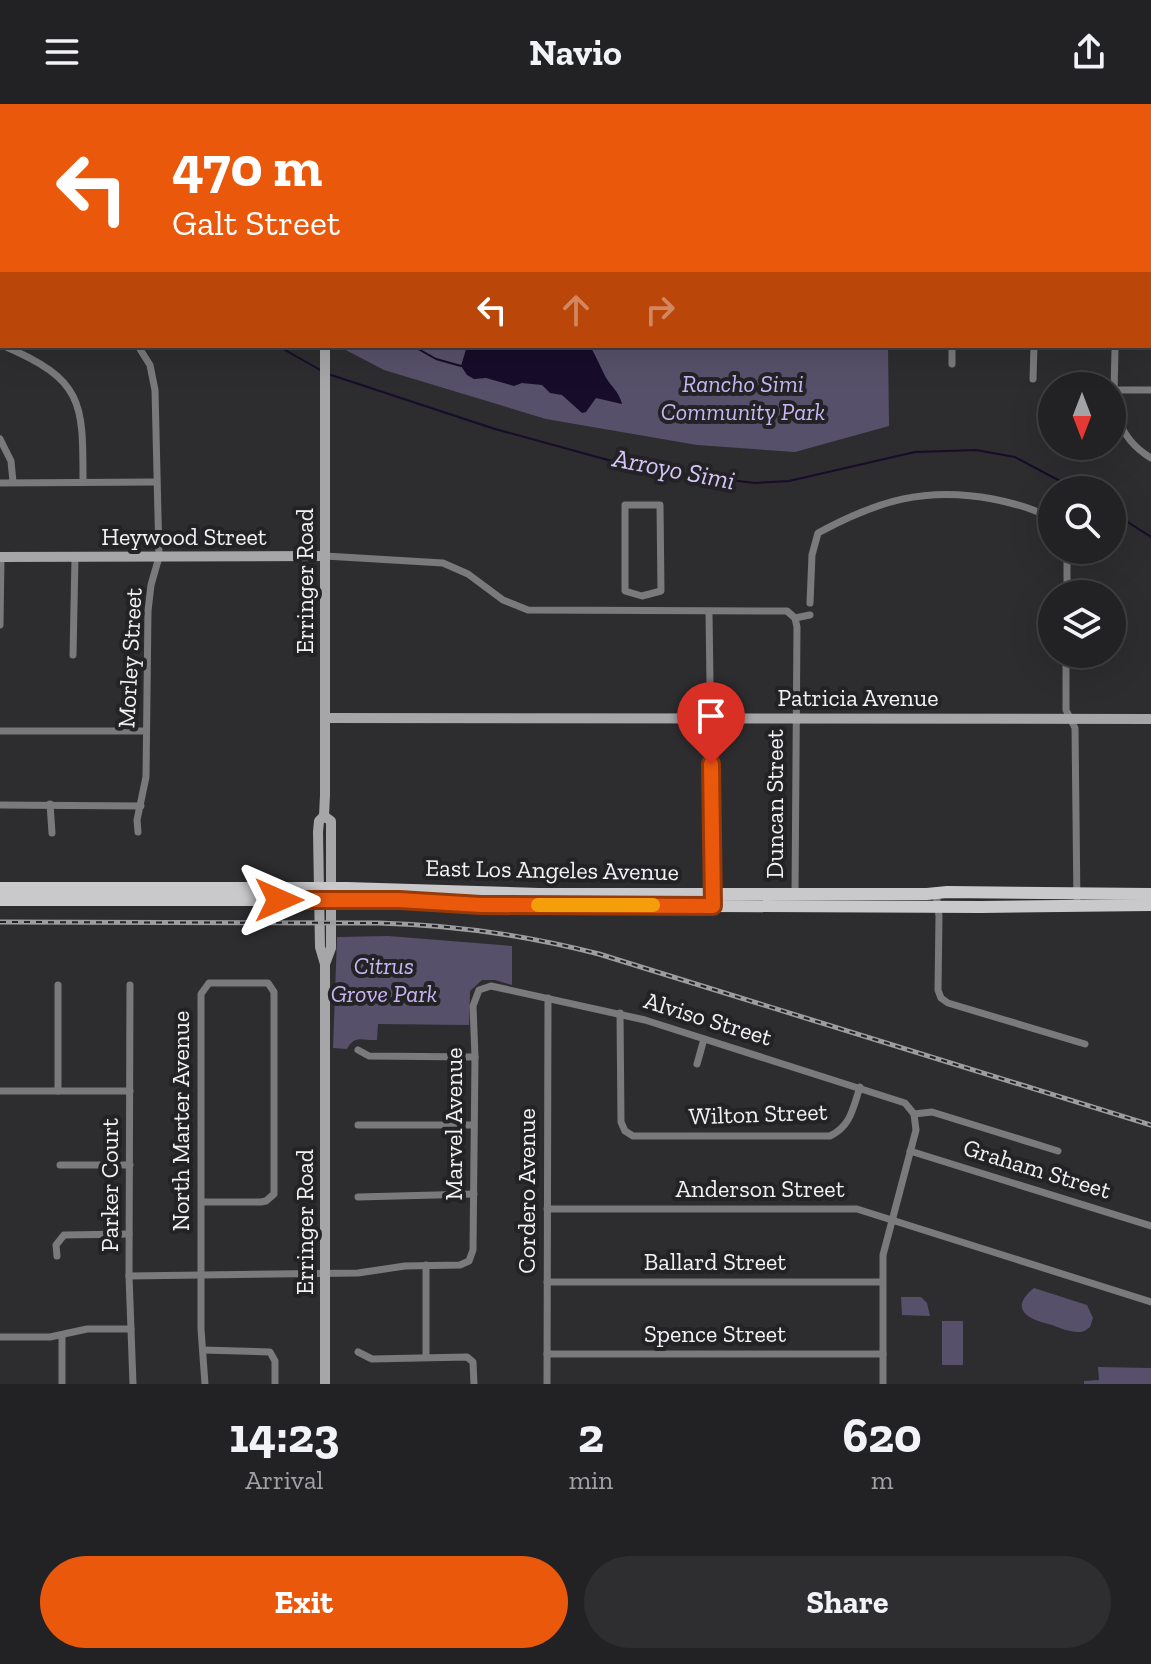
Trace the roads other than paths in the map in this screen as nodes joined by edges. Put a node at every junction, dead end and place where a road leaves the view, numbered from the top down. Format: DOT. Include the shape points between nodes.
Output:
graph roads {
  1 [pos="8,348"];
  2 [pos="139,348"];
  3 [pos="325,348"];
  4 [pos="952,348"];
  5 [pos="1034,348"];
  6 [pos="1115,348"];
  7 [pos="952,364"];
  8 [pos="1115,372"];
  9 [pos="1033,379"];
  10 [pos="1126,390"];
  11 [pos="1151,390"];
  12 [pos="1126,434"];
  13 [pos="0,439"];
  14 [pos="1151,458"];
  15 [pos="13,482"];
  16 [pos="83,482"];
  17 [pos="156,482"];
  18 [pos="0,483"];
  19 [pos="1038,513"];
  20 [pos="325,556"];
  21 [pos="0,557"];
  22 [pos="75,557"];
  23 [pos="159,557"];
  24 [pos="642,596"];
  25 [pos="810,603"];
  26 [pos="643,612"];
  27 [pos="709,612"];
  28 [pos="810,615"];
  29 [pos="795,618"];
  30 [pos="0,625"];
  31 [pos="73,655"];
  32 [pos="1066,668"];
  33 [pos="710,717"];
  34 [pos="325,718"];
  35 [pos="796,718"];
  36 [pos="1072,719"];
  37 [pos="1151,719"];
  38 [pos="0,731"];
  39 [pos="146,731"];
  40 [pos="50,804"];
  41 [pos="0,805"];
  42 [pos="141,806"];
  43 [pos="138,832"];
  44 [pos="52,833"];
  45 [pos="0,888"];
  46 [pos="936,892"];
  47 [pos="325,894"];
  48 [pos="1151,894"];
  49 [pos="794,899"];
  50 [pos="0,900"];
  51 [pos="713,900"];
  52 [pos="1077,900"];
  53 [pos="938,905"];
  54 [pos="1151,905"];
  55 [pos="58,985"];
  56 [pos="130,985"];
  57 [pos="482,989"];
  58 [pos="548,998"];
  59 [pos="620,1013"];
  60 [pos="704,1039"];
  61 [pos="1085,1044"];
  62 [pos="358,1050"];
  63 [pos="475,1057"];
  64 [pos="697,1064"];
  65 [pos="860,1087"];
  66 [pos="0,1091"];
  67 [pos="58,1091"];
  68 [pos="130,1091"];
  69 [pos="914,1114"];
  70 [pos="358,1125"];
  71 [pos="474,1125"];
  72 [pos="910,1151"];
  73 [pos="1058,1151"];
  74 [pos="60,1165"];
  75 [pos="130,1165"];
  76 [pos="474,1194"];
  77 [pos="358,1197"];
  78 [pos="201,1202"];
  79 [pos="547,1209"];
  80 [pos="891,1220"];
  81 [pos="1151,1226"];
  82 [pos="129,1234"];
  83 [pos="57,1256"];
  84 [pos="426,1265"];
  85 [pos="325,1274"];
  86 [pos="129,1276"];
  87 [pos="201,1276"];
  88 [pos="547,1282"];
  89 [pos="882,1282"];
  90 [pos="1151,1302"];
  91 [pos="131,1329"];
  92 [pos="62,1335"];
  93 [pos="0,1337"];
  94 [pos="203,1350"];
  95 [pos="358,1352"];
  96 [pos="547,1354"];
  97 [pos="883,1354"];
  98 [pos="426,1356"];
  99 [pos="62,1384"];
  100 [pos="133,1384"];
  101 [pos="205,1384"];
  102 [pos="275,1384"];
  103 [pos="325,1384"];
  104 [pos="474,1384"];
  105 [pos="547,1384"];
  106 [pos="883,1384"];
  1 -- 16 [label="street" via="51,371 74,395 82,416"];
  2 -- 17 [label="street, Morley Street" via="154,377"];
  3 -- 20 [label="street, Erringer Road"];
  4 -- 7 [label="street"];
  5 -- 9 [label="street"];
  6 -- 8 [label="street"];
  10 -- 11 [label="street"];
  12 -- 14 [label="street"];
  13 -- 15 [label="street" via="11,461"];
  15 -- 16 [label="street"];
  15 -- 18 [label="street"];
  16 -- 17 [label="street"];
  17 -- 23 [label="street, Morley Street"];
  19 -- 25 [label="street" via="960,493 920,495 853,514 818,533"];
  20 -- 23 [label="street, Heywood Street"];
  20 -- 26 [label="street, Heywood Street" via="443,563 528,610"];
  20 -- 34 [label="street, Erringer Road"];
  21 -- 22 [label="street, Heywood Street"];
  21 -- 30 [label="street"];
  22 -- 23 [label="street, Heywood Street"];
  22 -- 31 [label="street"];
  23 -- 39 [label="street, Morley Street" via="148,611"];
  24 -- 24 [label="street" via="625,591 625,505 660,505 661,591"];
  24 -- 26 [label="street"];
  26 -- 27 [label="street, Heywood Street"];
  27 -- 29 [label="street, Heywood Street" via="787,611"];
  27 -- 33 [label="street"];
  28 -- 29 [label="street"];
  29 -- 35 [label="street, Duncan Street"];
  32 -- 36 [label="street" via="1066,710"];
  33 -- 34 [label="street, Patricia Avenue"];
  33 -- 35 [label="street, Patricia Avenue"];
  33 -- 51 [label="street"];
  34 -- 47 [label="street, Erringer Road" via="324,816 319,821"];
  35 -- 36 [label="street, Patricia Avenue" via="852,713"];
  35 -- 49 [label="street, Duncan Street"];
  36 -- 37 [label="street, Patricia Avenue"];
  36 -- 52 [label="street"];
  38 -- 39 [label="street"];
  39 -- 42 [label="street, Morley Street"];
  40 -- 41 [label="street"];
  40 -- 42 [label="street"];
  40 -- 44 [label="street"];
  42 -- 43 [label="street, Morley Street"];
  45 -- 47 [label="main road, East Los Angeles Avenue"];
  46 -- 49 [label="main road, East Los Angeles Avenue"];
  46 -- 52 [label="main road, East Los Angeles Avenue"];
  46 -- 53 [label="street"];
  47 -- 50 [label="main road, East Los Angeles Avenue"];
  47 -- 51 [label="main road, East Los Angeles Avenue"];
  47 -- 85 [label="street, Erringer Road" via="320,947 325,964"];
  48 -- 52 [label="main road, East Los Angeles Avenue"];
  49 -- 51 [label="main road, East Los Angeles Avenue"];
  49 -- 53 [label="main road, East Los Angeles Avenue"];
  52 -- 53 [label="main road, East Los Angeles Avenue"];
  52 -- 54 [label="main road, East Los Angeles Avenue"];
  53 -- 61 [label="street" via="941,998"];
  55 -- 67 [label="street"];
  56 -- 68 [label="street, Parker Court"];
  57 -- 58 [label="street, Alviso Street" via="491,986"];
  57 -- 63 [label="street, Marvel Avenue" via="473,1006"];
  58 -- 59 [label="street, Alviso Street"];
  58 -- 79 [label="street, Cordero Avenue"];
  59 -- 60 [label="street, Alviso Street"];
  59 -- 65 [label="street, Wilton Street" via="621,1122 629,1135 830,1136 848,1122"];
  60 -- 64 [label="street"];
  60 -- 65 [label="street, Alviso Street"];
  62 -- 63 [label="street" via="369,1056"];
  63 -- 71 [label="street, Marvel Avenue"];
  65 -- 69 [label="street, Alviso Street" via="899,1099"];
  66 -- 67 [label="street"];
  67 -- 68 [label="street"];
  68 -- 75 [label="street, Parker Court"];
  69 -- 72 [label="street"];
  69 -- 73 [label="street" via="932,1112"];
  70 -- 71 [label="street"];
  71 -- 76 [label="street, Marvel Avenue"];
  72 -- 80 [label="street"];
  72 -- 81 [label="street, Graham Street"];
  74 -- 75 [label="street"];
  75 -- 82 [label="street, Parker Court"];
  76 -- 77 [label="street"];
  76 -- 84 [label="street, Marvel Avenue" via="469,1261"];
  78 -- 78 [label="street, North Marter Avenue" via="261,1202 274,1194 274,992 264,982 213,983 202,989"];
  78 -- 87 [label="street, North Marter Avenue"];
  79 -- 80 [label="street, Anderson Street" via="857,1209"];
  79 -- 88 [label="street, Cordero Avenue"];
  80 -- 89 [label="street"];
  80 -- 90 [label="street, Anderson Street"];
  82 -- 83 [label="street" via="64,1235 56,1245"];
  82 -- 86 [label="street, Parker Court"];
  84 -- 85 [label="street"];
  84 -- 98 [label="street"];
  85 -- 87 [label="street"];
  85 -- 103 [label="street, Erringer Road"];
  86 -- 87 [label="street"];
  86 -- 91 [label="street, Parker Court"];
  87 -- 94 [label="street, North Marter Avenue"];
  88 -- 89 [label="street, Ballard Street"];
  88 -- 96 [label="street, Cordero Avenue"];
  89 -- 97 [label="street"];
  91 -- 92 [label="street"];
  91 -- 100 [label="street, Parker Court"];
  92 -- 93 [label="street"];
  92 -- 99 [label="street"];
  94 -- 101 [label="street, North Marter Avenue"];
  94 -- 102 [label="street" via="270,1352"];
  95 -- 98 [label="street" via="372,1359"];
  96 -- 97 [label="street, Spence Street"];
  96 -- 105 [label="street, Cordero Avenue"];
  97 -- 106 [label="street"];
  98 -- 104 [label="street" via="471,1359"];
}
